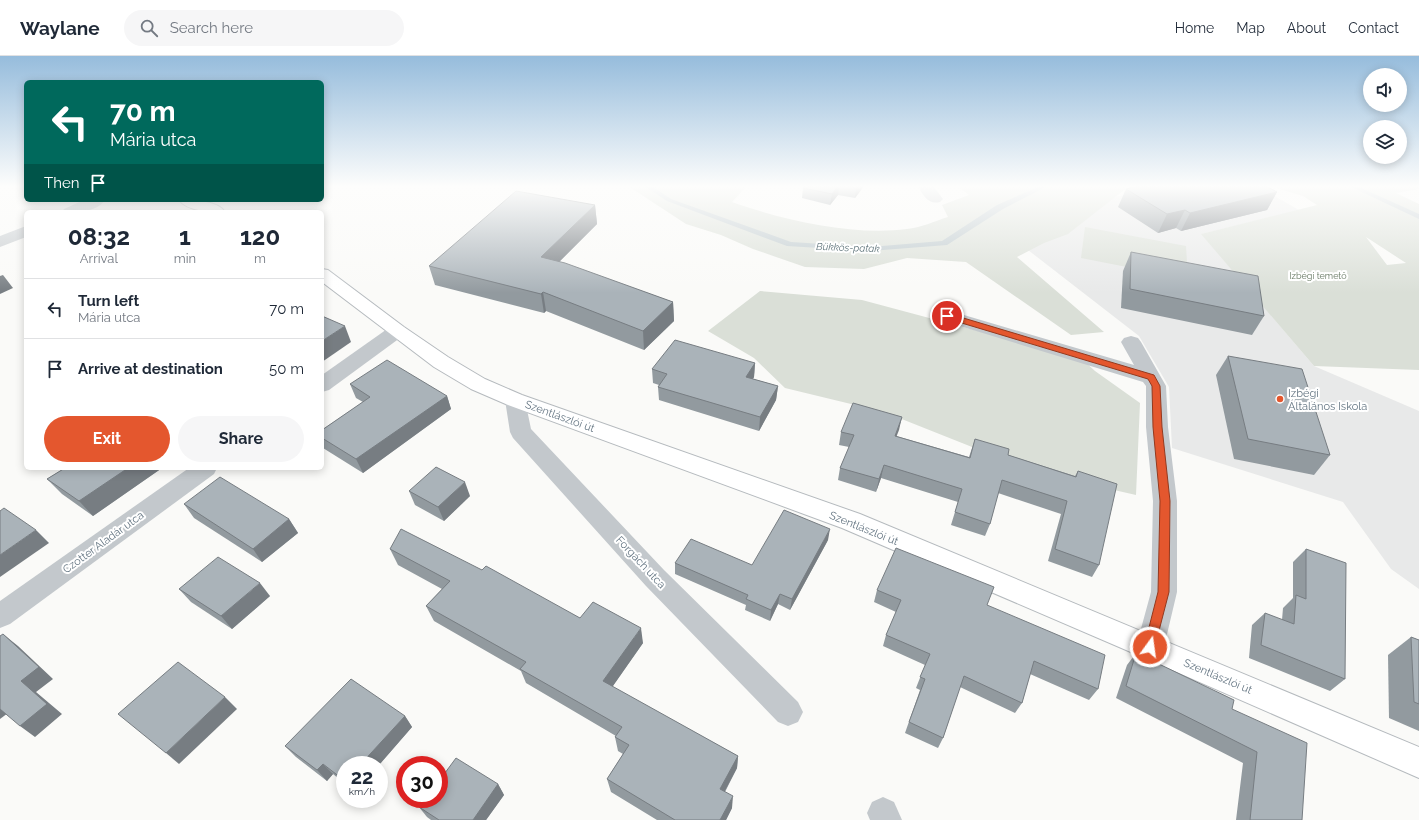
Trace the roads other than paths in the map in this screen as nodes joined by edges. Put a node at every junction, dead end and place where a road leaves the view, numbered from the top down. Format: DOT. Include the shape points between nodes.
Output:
graph roads {
  1 [pos="24,232"];
  2 [pos="0,242"];
  3 [pos="324,276"];
  4 [pos="947,316"];
  5 [pos="397,331"];
  6 [pos="1131,342"];
  7 [pos="1151,377"];
  8 [pos="324,384"];
  9 [pos="515,400"];
  10 [pos="203,470"];
  11 [pos="0,616"];
  12 [pos="1150,647"];
  13 [pos="788,712"];
  14 [pos="1419,763"];
  1 -- 2 [label="street"];
  3 -- 5 [label="main road, Szentlászlói út"];
  4 -- 7 [label="street"];
  5 -- 8 [label="street"];
  5 -- 9 [label="main road, Szentlászlói út" via="478,384"];
  6 -- 7 [label="street"];
  7 -- 12 [label="street" via="1156,386 1157,427 1165,501 1164,592"];
  9 -- 12 [label="main road, Szentlászlói út" via="851,522"];
  9 -- 13 [label="street, Forgách utca" via="521,432 655,578"];
  10 -- 11 [label="street, Czotter Aladár utca"];
  12 -- 14 [label="main road, Szentlászlói út"];
}
